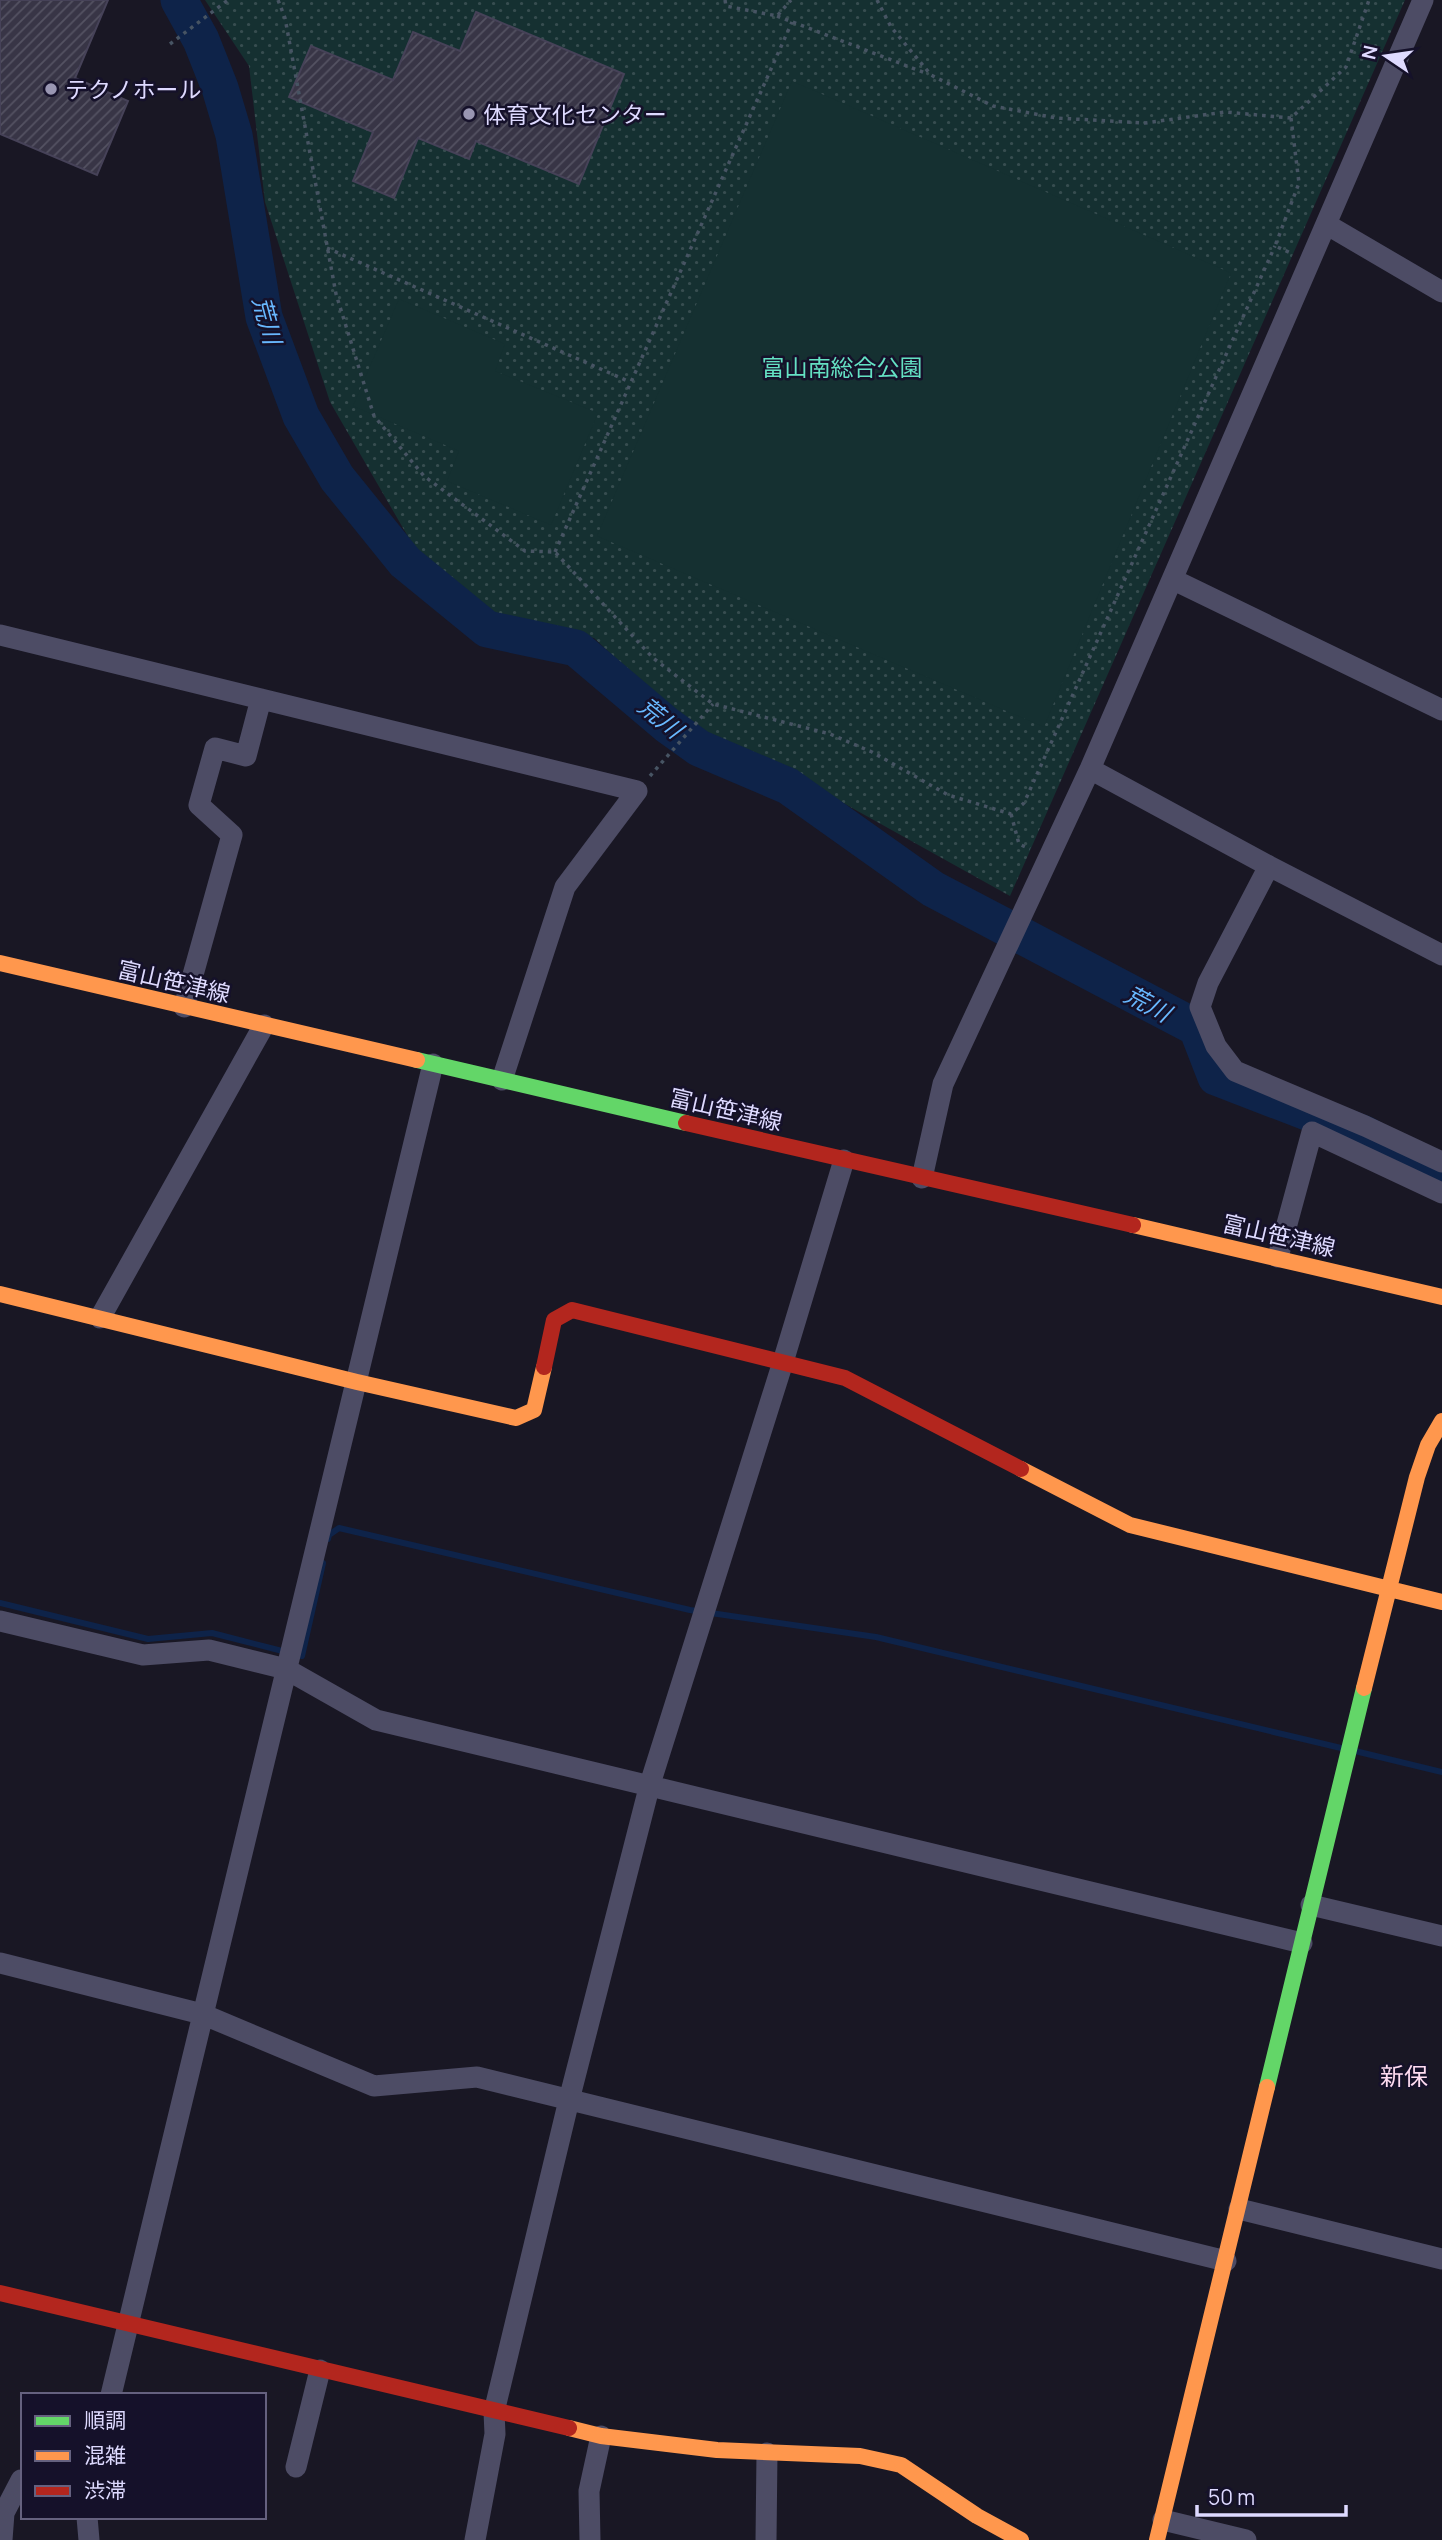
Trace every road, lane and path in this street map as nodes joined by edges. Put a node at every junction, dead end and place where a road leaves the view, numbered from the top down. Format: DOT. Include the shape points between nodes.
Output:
graph roads {
  1 [pos="228,0"];
  2 [pos="278,0"];
  3 [pos="725,0"];
  4 [pos="790,0"];
  5 [pos="877,0"];
  6 [pos="1369,0"];
  7 [pos="1423,0"];
  8 [pos="777,16"];
  9 [pos="792,22"];
  10 [pos="170,44"];
  11 [pos="931,75"];
  12 [pos="1291,118"];
  13 [pos="1326,224"];
  14 [pos="1275,246"];
  15 [pos="327,248"];
  16 [pos="1309,262"];
  17 [pos="1442,292"];
  18 [pos="630,382"];
  19 [pos="555,552"];
  20 [pos="1174,580"];
  21 [pos="1,639"];
  22 [pos="261,699"];
  23 [pos="713,704"];
  24 [pos="1442,710"];
  25 [pos="1090,769"];
  26 [pos="637,791"];
  27 [pos="1011,814"];
  28 [pos="1049,858"];
  29 [pos="1269,866"];
  30 [pos="1442,956"];
  31 [pos="0,963"];
  32 [pos="184,1007"];
  33 [pos="264,1025"];
  34 [pos="433,1064"];
  35 [pos="502,1080"];
  36 [pos="844,1160"];
  37 [pos="1442,1162"];
  38 [pos="922,1178"];
  39 [pos="1442,1192"];
  40 [pos="1278,1257"];
  41 [pos="0,1294"];
  42 [pos="1442,1297"];
  43 [pos="100,1318"];
  44 [pos="783,1362"];
  45 [pos="357,1382"];
  46 [pos="1442,1421"];
  47 [pos="1389,1589"];
  48 [pos="1442,1602"];
  49 [pos="0,1621"];
  50 [pos="289,1658"];
  51 [pos="650,1784"];
  52 [pos="1311,1905"];
  53 [pos="1442,1936"];
  54 [pos="1302,1943"];
  55 [pos="0,1964"];
  56 [pos="202,2014"];
  57 [pos="569,2100"];
  58 [pos="1239,2208"];
  59 [pos="1442,2259"];
  60 [pos="1226,2261"];
  61 [pos="0,2293"];
  62 [pos="127,2324"];
  63 [pos="320,2370"];
  64 [pos="111,2393"];
  65 [pos="494,2412"];
  66 [pos="601,2436"];
  67 [pos="767,2453"];
  68 [pos="296,2467"];
  69 [pos="21,2480"];
  70 [pos="87,2519"];
  71 [pos="1160,2530"];
  72 [pos="2,2540"];
  73 [pos="89,2540"];
  74 [pos="475,2540"];
  75 [pos="590,2540"];
  76 [pos="766,2540"];
  77 [pos="1021,2540"];
  78 [pos="1246,2540"];
  1 -- 10 [label="path"];
  2 -- 15 [label="path"];
  3 -- 8 [label="path" via="726,6"];
  4 -- 8 [label="path"];
  5 -- 11 [label="path" via="891,27"];
  6 -- 12 [label="path" via="1346,67"];
  7 -- 13 [label="street"];
  8 -- 9 [label="path"];
  9 -- 11 [label="path"];
  9 -- 18 [label="path"];
  11 -- 12 [label="path" via="993,106 1056,118 1145,124 1225,113"];
  12 -- 14 [label="path" via="1299,183"];
  13 -- 16 [label="street"];
  13 -- 17 [label="street"];
  14 -- 16 [label="path"];
  14 -- 27 [label="path" via="1024,803"];
  15 -- 18 [label="path"];
  15 -- 19 [label="path" via="336,294 374,416 424,476 525,551"];
  16 -- 20 [label="street"];
  18 -- 19 [label="path"];
  19 -- 23 [label="path" via="653,657"];
  20 -- 24 [label="street"];
  20 -- 25 [label="street"];
  21 -- 22 [label="street"];
  22 -- 26 [label="street"];
  22 -- 32 [label="street" via="246,756 215,748 199,805 232,835"];
  23 -- 26 [label="path"];
  23 -- 27 [label="path" via="830,734 872,751 948,795"];
  25 -- 28 [label="street"];
  25 -- 29 [label="street"];
  26 -- 35 [label="street" via="565,887"];
  27 -- 28 [label="path" via="1019,844"];
  28 -- 38 [label="street" via="943,1084"];
  29 -- 30 [label="street"];
  29 -- 37 [label="street" via="1199,1007 1216,1046 1235,1071"];
  31 -- 32 [label="street, 富山笹津線"];
  32 -- 33 [label="street, 富山笹津線"];
  33 -- 34 [label="street, 富山笹津線"];
  33 -- 43 [label="street"];
  34 -- 35 [label="street, 富山笹津線"];
  34 -- 45 [label="street"];
  35 -- 36 [label="street, 富山笹津線"];
  36 -- 38 [label="street, 富山笹津線"];
  36 -- 44 [label="street"];
  38 -- 40 [label="street, 富山笹津線"];
  39 -- 40 [label="street" via="1312,1132"];
  40 -- 42 [label="street, 富山笹津線"];
  41 -- 43 [label="street"];
  43 -- 45 [label="street"];
  44 -- 45 [label="street" via="572,1311 554,1320 534,1410 516,1418"];
  44 -- 47 [label="street" via="845,1378 1130,1525"];
  44 -- 51 [label="street"];
  45 -- 50 [label="street"];
  46 -- 47 [label="street" via="1417,1477"];
  47 -- 48 [label="street"];
  47 -- 52 [label="street"];
  49 -- 50 [label="street" via="143,1655 209,1650"];
  50 -- 51 [label="street" via="376,1720"];
  50 -- 56 [label="street"];
  51 -- 54 [label="street"];
  51 -- 57 [label="street"];
  52 -- 53 [label="street"];
  52 -- 54 [label="street"];
  54 -- 58 [label="street"];
  55 -- 56 [label="street"];
  56 -- 57 [label="street" via="374,2086 477,2077"];
  56 -- 62 [label="street"];
  57 -- 60 [label="street"];
  57 -- 65 [label="street"];
  58 -- 59 [label="street"];
  58 -- 60 [label="street"];
  60 -- 71 [label="street"];
  61 -- 62 [label="street"];
  62 -- 63 [label="street"];
  62 -- 64 [label="street"];
  63 -- 65 [label="street"];
  63 -- 68 [label="street"];
  65 -- 66 [label="street"];
  65 -- 74 [label="street" via="495,2434"];
  66 -- 67 [label="street"];
  66 -- 75 [label="street" via="589,2491"];
  67 -- 76 [label="street"];
  67 -- 77 [label="street" via="859,2456 901,2465"];
  69 -- 72 [label="street" via="4,2514"];
  70 -- 73 [label="street"];
  71 -- 78 [label="street"];
}
